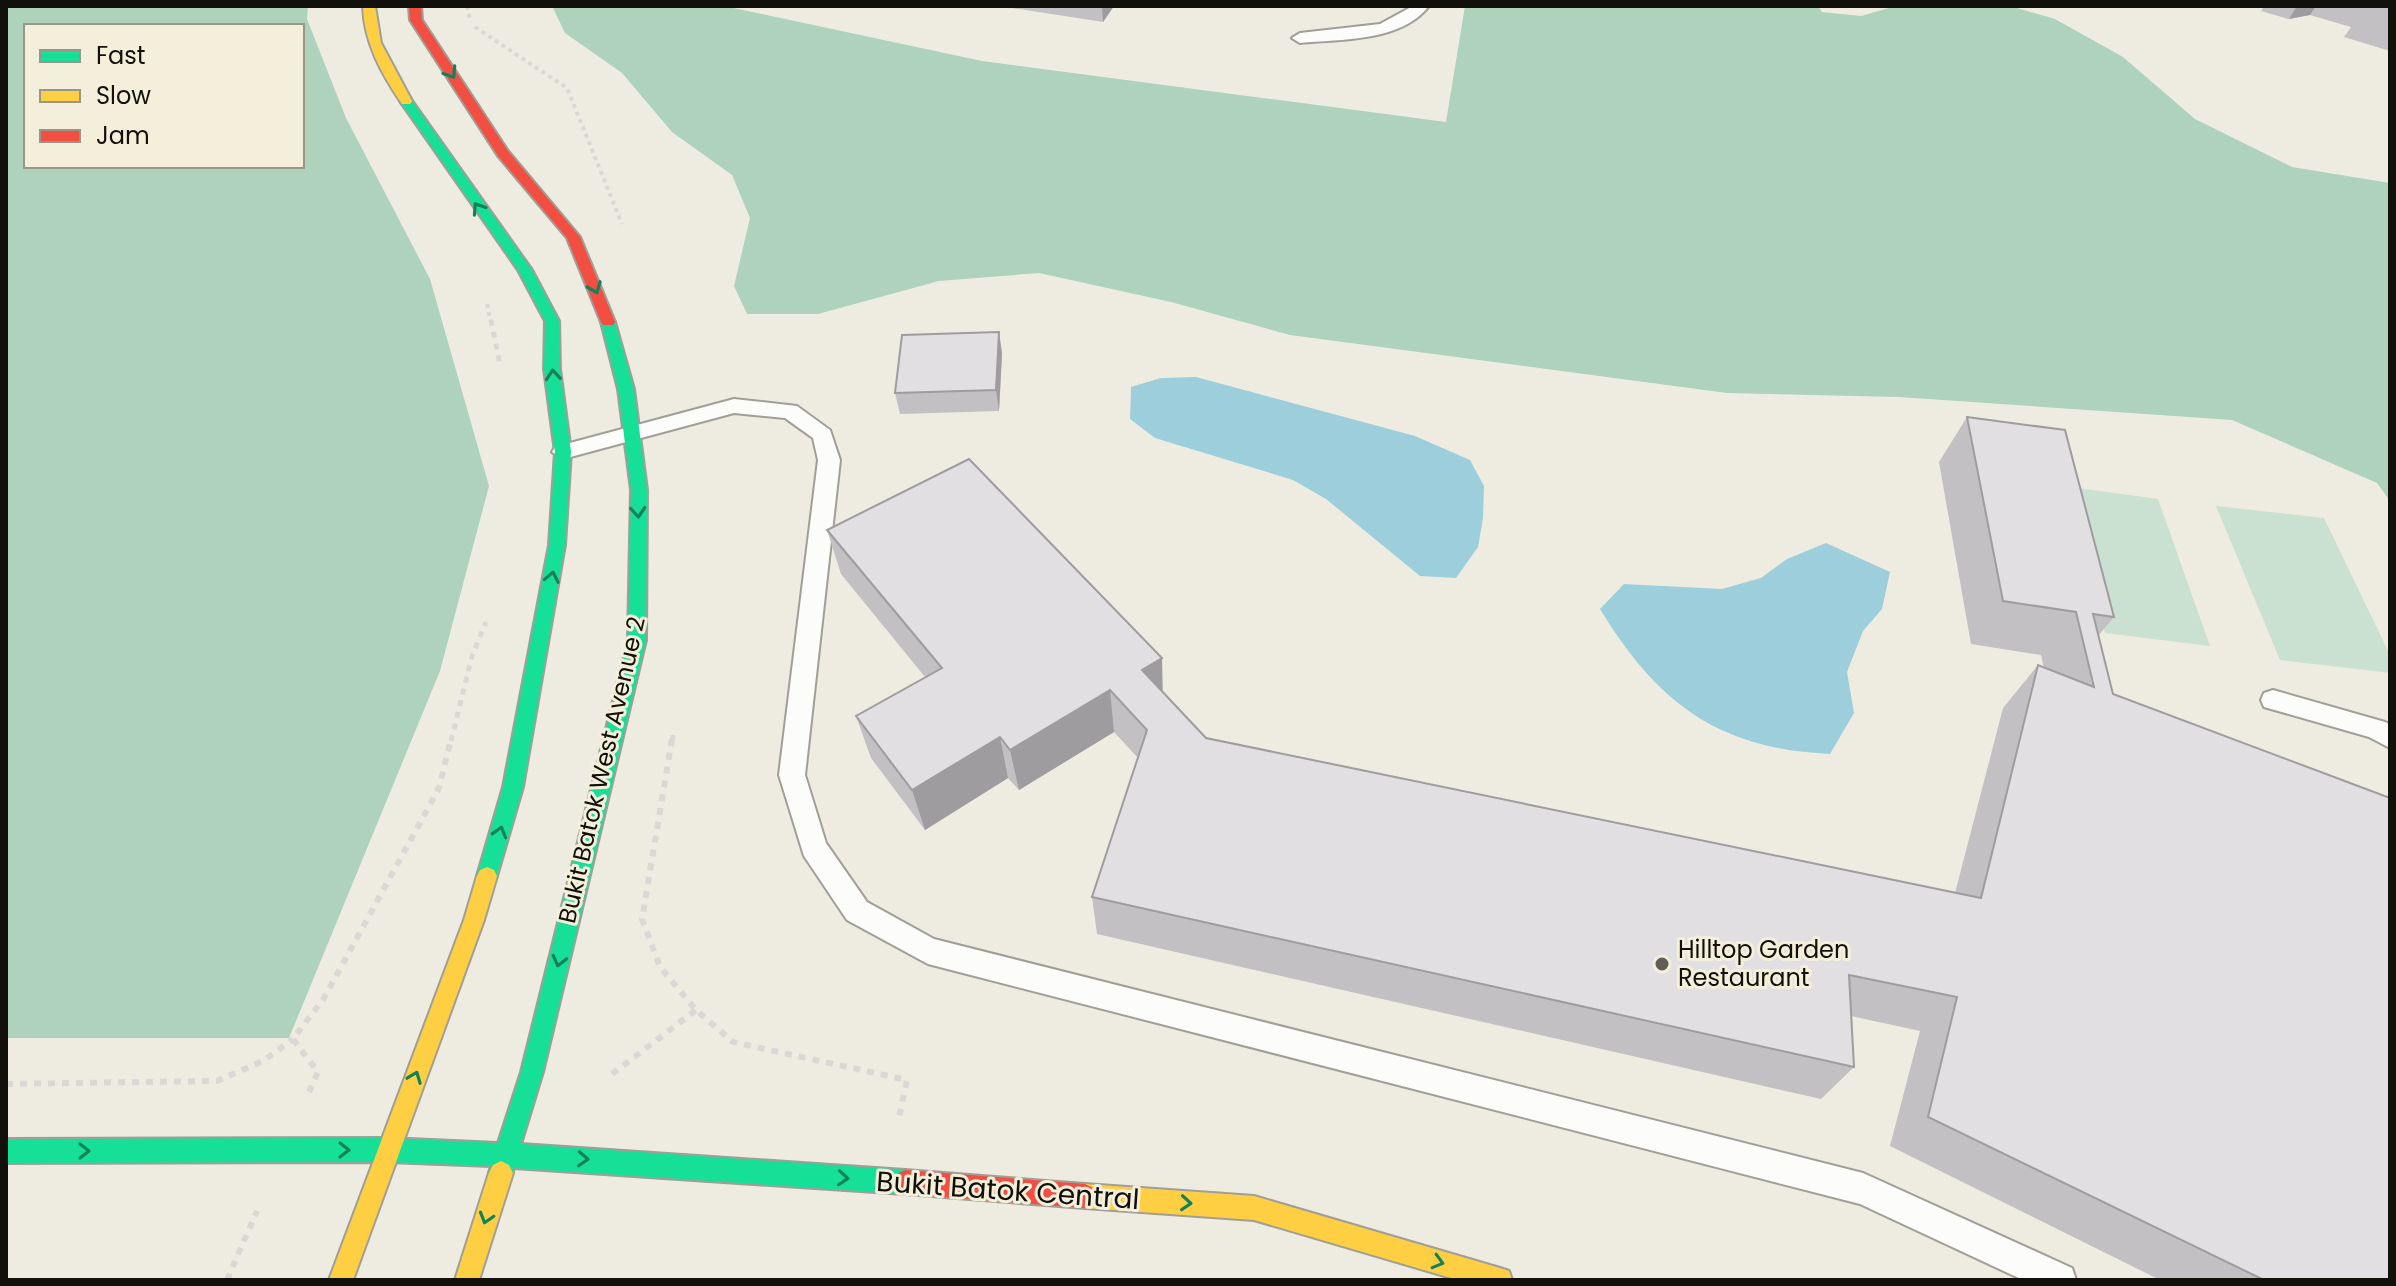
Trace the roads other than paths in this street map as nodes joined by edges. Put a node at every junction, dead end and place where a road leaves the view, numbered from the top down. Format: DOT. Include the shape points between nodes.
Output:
graph roads {
  1 [pos="369,6"];
  2 [pos="415,6"];
  3 [pos="1421,6"];
  4 [pos="1300,38"];
  5 [pos="633,434"];
  6 [pos="563,452"];
  7 [pos="2273,700"];
  8 [pos="2390,737"];
  9 [pos="387,1150"];
  10 [pos="6,1151"];
  11 [pos="506,1156"];
  12 [pos="341,1280"];
  13 [pos="467,1280"];
  14 [pos="1500,1280"];
  15 [pos="2060,1280"];
  6 -- 1 [label="main road, one-way" via="552,369 552,321 525,270 391,80 368,21"];
  2 -- 5 [label="main road, Bukit Batok West Avenue 2, one-way" via="416,20 517,172 578,244 612,332"];
  3 -- 4 [label="lane" via="1416,14 1380,30"];
  5 -- 6 [label="lane"];
  5 -- 11 [label="main road, Bukit Batok West Avenue 2, one-way" via="643,577 637,640 532,1072"];
  5 -- 15 [label="lane" via="734,406 790,411 823,435 829,460 792,775 814,848 857,911 928,951 1863,1189"];
  9 -- 6 [label="main road, one-way" via="474,920 513,787 557,545"];
  7 -- 8 [label="lane"];
  10 -- 9 [label="main road, Bukit Batok Central, one-way"];
  9 -- 11 [label="main road, Bukit Batok Central"];
  9 -- 12 [label="main road"];
  11 -- 13 [label="main road, one-way"];
  11 -- 14 [label="main road, Bukit Batok Central, one-way" via="1254,1208"];
}
